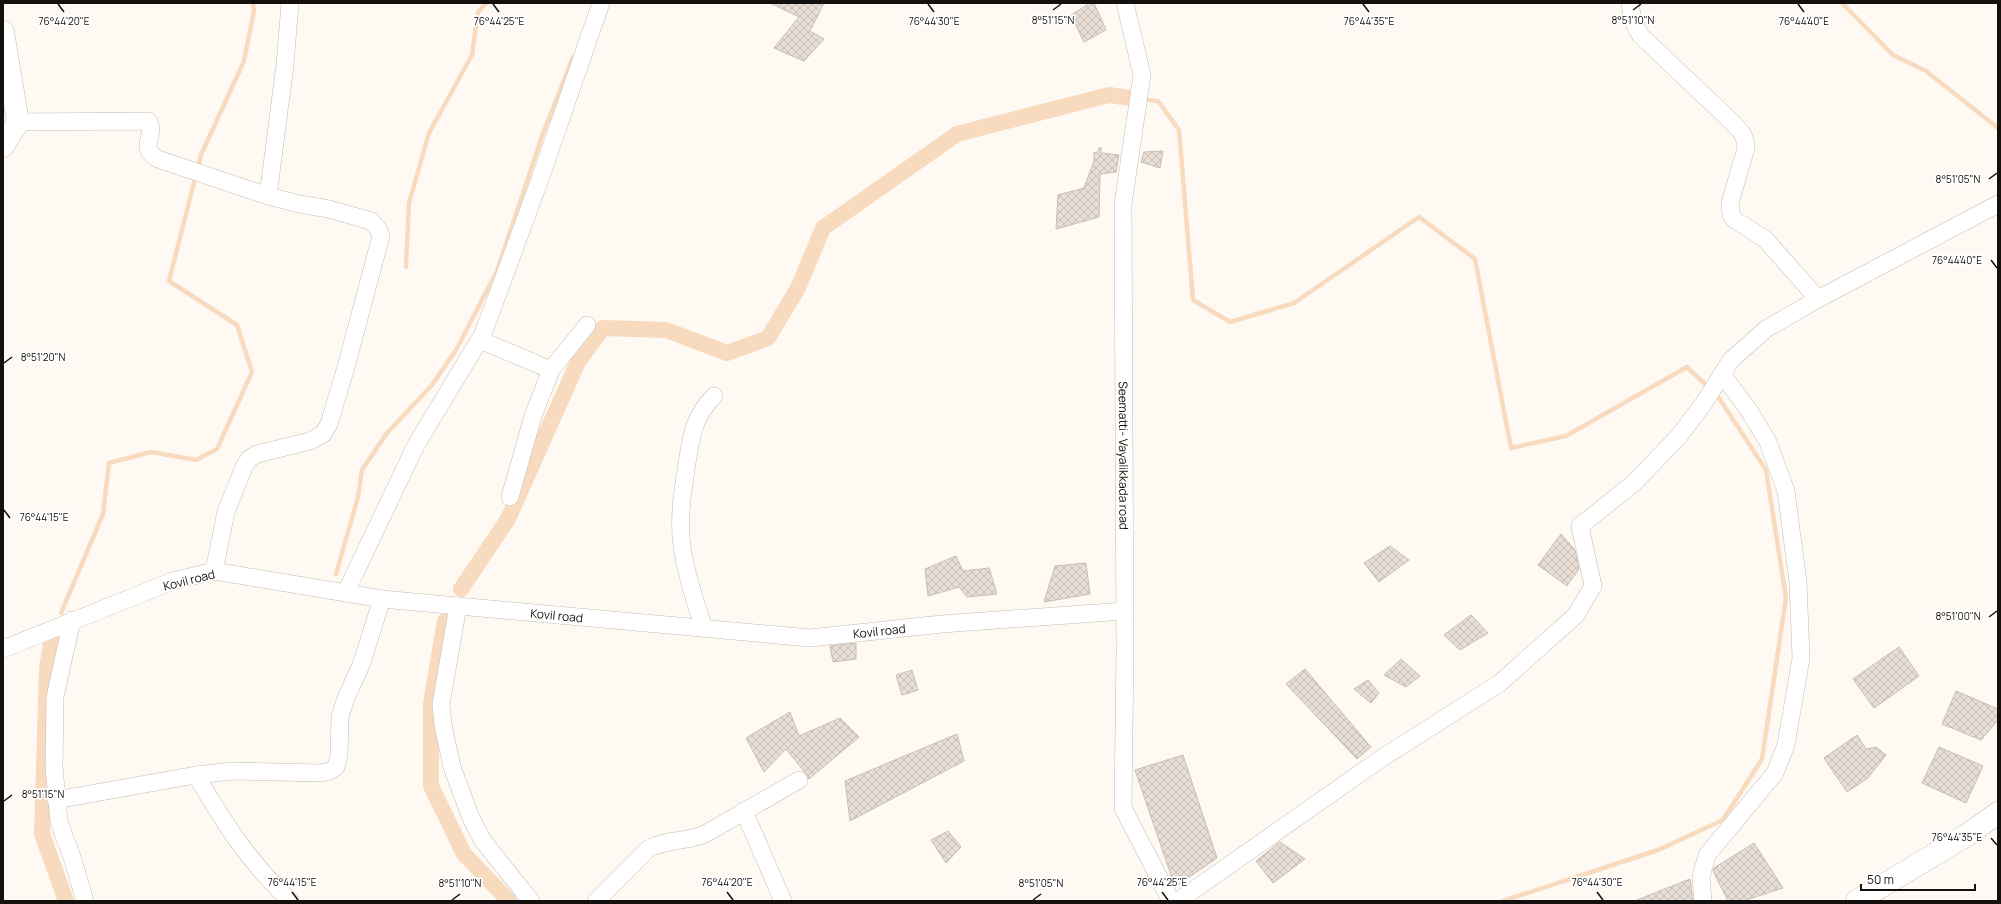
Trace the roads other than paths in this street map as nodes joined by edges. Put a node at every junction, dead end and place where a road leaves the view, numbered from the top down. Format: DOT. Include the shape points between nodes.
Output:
graph roads {
  1 [pos="290,3"];
  2 [pos="601,3"];
  3 [pos="1126,3"];
  4 [pos="1630,3"];
  5 [pos="3,32"];
  6 [pos="18,122"];
  7 [pos="3,146"];
  8 [pos="268,196"];
  9 [pos="1998,204"];
  10 [pos="1818,299"];
  11 [pos="587,325"];
  12 [pos="480,340"];
  13 [pos="551,370"];
  14 [pos="1722,374"];
  15 [pos="714,396"];
  16 [pos="510,497"];
  17 [pos="214,571"];
  18 [pos="346,592"];
  19 [pos="382,599"];
  20 [pos="458,606"];
  21 [pos="1125,611"];
  22 [pos="72,620"];
  23 [pos="704,628"];
  24 [pos="3,649"];
  25 [pos="196,775"];
  26 [pos="799,780"];
  27 [pos="56,800"];
  28 [pos="744,812"];
  29 [pos="1998,813"];
  30 [pos="85,901"];
  31 [pos="290,901"];
  32 [pos="531,901"];
  33 [pos="596,901"];
  34 [pos="783,901"];
  35 [pos="1171,901"];
  36 [pos="1178,901"];
  37 [pos="1703,901"];
  38 [pos="1857,901"];
  1 -- 8 [label="street"];
  2 -- 12 [label="street" via="540,182"];
  3 -- 21 [label="street, Seematti- Vayalikkada road" via="1142,75 1123,204"];
  4 -- 10 [label="street" via="1633,22 1641,36 1732,122 1746,141 1730,203 1731,215 1765,239"];
  5 -- 6 [label="street"];
  6 -- 7 [label="street"];
  6 -- 8 [label="street" via="148,121 151,128 147,144 152,155"];
  8 -- 17 [label="street" via="371,221 381,236 329,424 323,434 310,441 257,454 249,459 226,512"];
  9 -- 10 [label="street"];
  10 -- 14 [label="street" via="1766,329 1731,360"];
  11 -- 13 [label="street"];
  12 -- 13 [label="street"];
  12 -- 18 [label="street" via="416,445"];
  13 -- 16 [label="street" via="533,416"];
  14 -- 36 [label="street" via="1679,436 1634,483 1580,526 1593,586 1576,615 1500,682 1379,760"];
  14 -- 37 [label="street" via="1768,442 1786,491 1798,582 1801,658 1786,745 1776,773 1707,855 1702,877"];
  15 -- 23 [label="street" via="696,421 681,502 682,544 689,581"];
  17 -- 18 [label="street, Kovil road"];
  17 -- 22 [label="street, Kovil road" via="173,581"];
  18 -- 19 [label="street, Kovil road"];
  19 -- 20 [label="street, Kovil road"];
  19 -- 25 [label="street" via="361,665 340,717 339,756 336,767 321,773 232,772"];
  20 -- 23 [label="street, Kovil road"];
  20 -- 32 [label="street" via="441,704 452,767 471,818 484,841"];
  21 -- 23 [label="street, Kovil road" via="942,624 810,638"];
  21 -- 35 [label="street, Seematti- Vayalikkada road" via="1123,808"];
  22 -- 24 [label="street, Kovil road"];
  22 -- 27 [label="street" via="55,697"];
  25 -- 27 [label="street"];
  25 -- 31 [label="street" via="252,860"];
  26 -- 28 [label="street"];
  27 -- 30 [label="street" via="59,822"];
  28 -- 33 [label="street" via="700,836 658,843 648,849"];
  28 -- 34 [label="street"];
  29 -- 38 [label="street" via="1967,836"];
}
